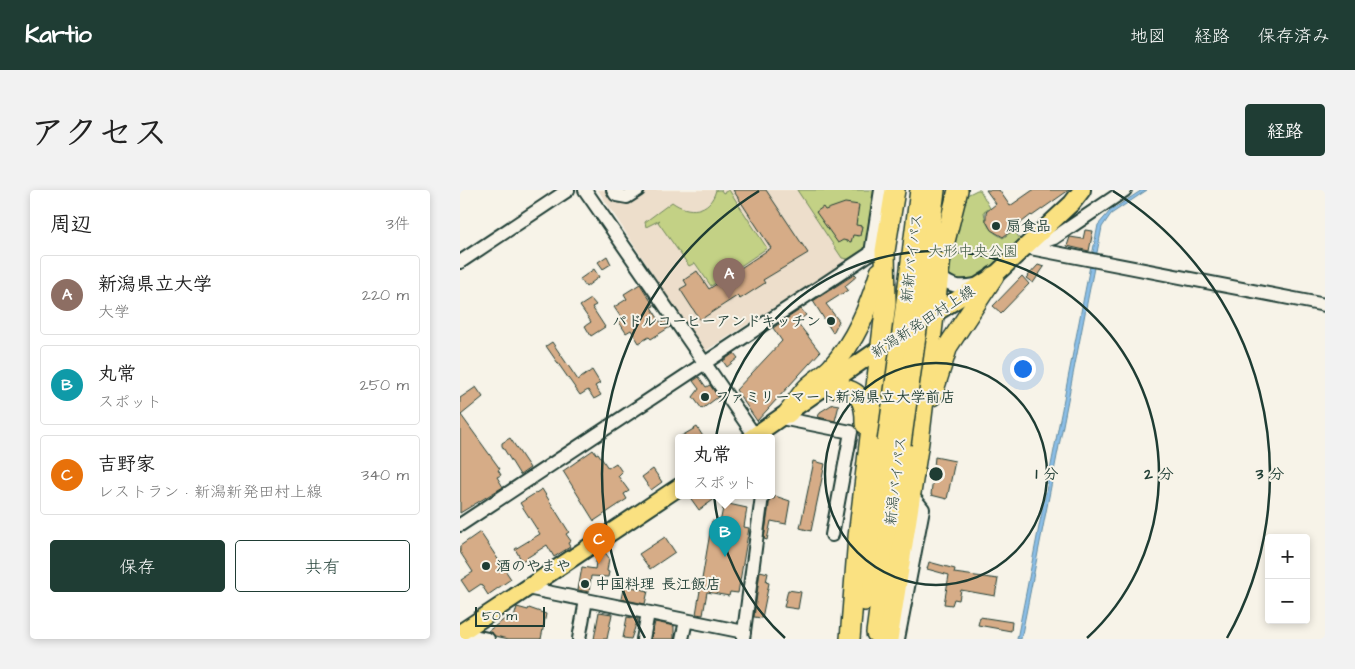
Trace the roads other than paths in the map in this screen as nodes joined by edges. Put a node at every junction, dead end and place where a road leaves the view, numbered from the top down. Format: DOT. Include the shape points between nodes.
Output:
graph roads {
  1 [pos="568,190"];
  2 [pos="585,190"];
  3 [pos="613,190"];
  4 [pos="638,190"];
  5 [pos="881,190"];
  6 [pos="895,190"];
  7 [pos="920,190"];
  8 [pos="935,190"];
  9 [pos="958,190"];
  10 [pos="967,190"];
  11 [pos="1082,190"];
  12 [pos="1125,190"];
  13 [pos="1026,247"];
  14 [pos="878,252"];
  15 [pos="460,262"];
  16 [pos="938,275"];
  17 [pos="988,280"];
  18 [pos="1325,305"];
  19 [pos="918,321"];
  20 [pos="882,347"];
  21 [pos="705,362"];
  22 [pos="825,387"];
  23 [pos="785,415"];
  24 [pos="758,434"];
  25 [pos="761,434"];
  26 [pos="919,438"];
  27 [pos="894,443"];
  28 [pos="675,490"];
  29 [pos="912,494"];
  30 [pos="762,499"];
  31 [pos="860,515"];
  32 [pos="460,525"];
  33 [pos="832,535"];
  34 [pos="526,588"];
  35 [pos="586,600"];
  36 [pos="648,613"];
  37 [pos="686,621"];
  38 [pos="460,633"];
  39 [pos="743,635"];
  40 [pos="488,639"];
  41 [pos="579,639"];
  42 [pos="643,639"];
  43 [pos="682,639"];
  44 [pos="850,639"];
  45 [pos="859,639"];
  46 [pos="876,639"];
  47 [pos="888,639"];
  48 [pos="898,639"];
  1 -- 15 [label="street"];
  2 -- 21 [label="street"];
  3 -- 4 [label="street" via="616,195 627,197"];
  5 -- 14 [label="street"];
  6 -- 14 [label="highway"];
  7 -- 19 [label="highway, 新新バイパス"];
  8 -- 19 [label="highway, 新新バイパス"];
  9 -- 10 [label="street" via="962,194"];
  9 -- 16 [label="highway"];
  11 -- 13 [label="main road, 新潟新発田村上線"];
  12 -- 13 [label="street" via="1054,238"];
  13 -- 17 [label="main road, 新潟新発田村上線"];
  13 -- 18 [label="street"];
  14 -- 20 [label="highway" via="886,303"];
  14 -- 21 [label="street"];
  14 -- 23 [label="highway" via="871,302 859,328 830,369"];
  16 -- 17 [label="street" via="959,288"];
  16 -- 19 [label="highway"];
  17 -- 19 [label="main road, 新潟新発田村上線"];
  17 -- 26 [label="highway" via="948,346"];
  19 -- 20 [label="main road, 新潟新発田村上線"];
  19 -- 26 [label="highway"];
  19 -- 27 [label="highway, 新潟バイパス, bridge"];
  20 -- 22 [label="main road, 新潟新発田村上線"];
  20 -- 31 [label="highway"];
  21 -- 24 [label="street"];
  21 -- 32 [label="street"];
  22 -- 23 [label="main road, 新潟新発田村上線"];
  22 -- 31 [label="highway" via="843,387 857,394 866,406"];
  23 -- 25 [label="main road, 新潟新発田村上線"];
  23 -- 33 [label="street" via="851,432"];
  26 -- 29 [label="highway"];
  27 -- 45 [label="highway, 新潟バイパス"];
  27 -- 46 [label="highway, 新潟バイパス"];
  28 -- 34 [label="main road"];
  29 -- 47 [label="highway"];
  29 -- 48 [label="street" via="922,510"];
  30 -- 39 [label="street"];
  31 -- 44 [label="highway"];
  34 -- 35 [label="street"];
  34 -- 38 [label="main road"];
  35 -- 36 [label="street"];
  35 -- 41 [label="street"];
  36 -- 37 [label="street"];
  36 -- 42 [label="street"];
  37 -- 39 [label="street"];
  37 -- 43 [label="street"];
  38 -- 40 [label="street"];
}
